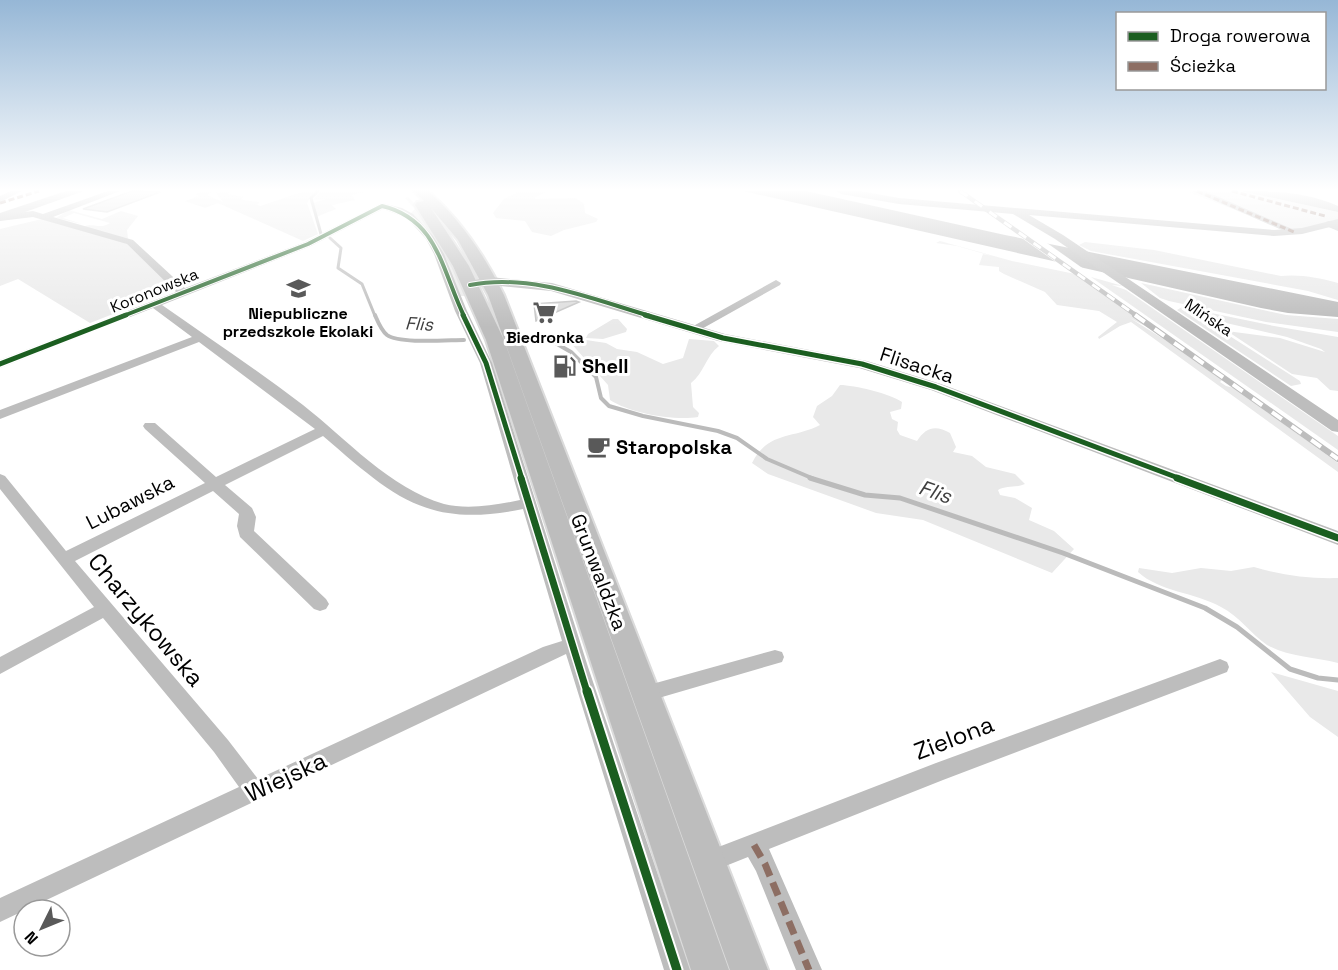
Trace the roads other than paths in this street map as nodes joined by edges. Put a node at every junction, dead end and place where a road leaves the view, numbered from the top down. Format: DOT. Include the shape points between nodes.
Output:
graph roads {
  1 [pos="108,236"];
  2 [pos="323,236"];
  3 [pos="428,236"];
  4 [pos="442,236"];
  5 [pos="462,236"];
  6 [pos="1058,236"];
  7 [pos="1058,236"];
  8 [pos="1061,239"];
  9 [pos="490,281"];
  10 [pos="776,283"];
  11 [pos="470,285"];
  12 [pos="184,293"];
  13 [pos="155,305"];
  14 [pos="694,329"];
  15 [pos="200,338"];
  16 [pos="0,364"];
  17 [pos="0,415"];
  18 [pos="150,426"];
  19 [pos="1338,427"];
  20 [pos="324,430"];
  21 [pos="1,483"];
  22 [pos="216,483"];
  23 [pos="530,503"];
  24 [pos="1338,538"];
  25 [pos="64,559"];
  26 [pos="321,604"];
  27 [pos="105,609"];
  28 [pos="573,645"];
  29 [pos="775,657"];
  30 [pos="0,666"];
  31 [pos="1221,667"];
  32 [pos="645,694"];
  33 [pos="255,792"];
  34 [pos="754,845"];
  35 [pos="708,862"];
  36 [pos="0,910"];
  37 [pos="677,970"];
  38 [pos="710,970"];
  39 [pos="749,970"];
  40 [pos="808,970"];
  1 -- 12 [label="street" via="134,244"];
  2 -- 12 [label="street, Koronowska"];
  3 -- 23 [label="street, Koronowska" via="486,363"];
  4 -- 11 [label="main road, Grunwaldzka"];
  5 -- 9 [label="main road, Grunwaldzka"];
  6 -- 8 [label="street, Mińska"];
  7 -- 8 [label="street"];
  8 -- 19 [label="street, Mińska"];
  9 -- 11 [label="street, Flisacka"];
  9 -- 14 [label="street, Flisacka" via="552,287"];
  9 -- 32 [label="main road, Grunwaldzka"];
  10 -- 14 [label="street"];
  11 -- 38 [label="main road, Grunwaldzka" via="495,340"];
  12 -- 13 [label="street, Koronowska"];
  13 -- 15 [label="street"];
  13 -- 16 [label="street, Koronowska"];
  14 -- 24 [label="street, Flisacka" via="751,344 862,364 936,387"];
  15 -- 17 [label="street"];
  15 -- 20 [label="street"];
  18 -- 22 [label="street, Lubawska"];
  20 -- 22 [label="street, Lubawska"];
  20 -- 23 [label="street" via="407,495 440,508 464,512"];
  21 -- 25 [label="street, Charzykowska"];
  22 -- 25 [label="street, Lubawska"];
  22 -- 26 [label="street" via="246,512 246,533"];
  23 -- 28 [label="street"];
  25 -- 27 [label="street, Charzykowska"];
  27 -- 30 [label="street"];
  27 -- 33 [label="street, Charzykowska"];
  28 -- 33 [label="street, Wiejska" via="550,652"];
  28 -- 37 [label="street"];
  29 -- 32 [label="street"];
  31 -- 34 [label="street, Zielona"];
  32 -- 35 [label="main road, Grunwaldzka"];
  33 -- 36 [label="street, Wiejska"];
  34 -- 35 [label="street, Zielona"];
  34 -- 40 [label="street"];
  35 -- 39 [label="main road, Grunwaldzka"];
}
